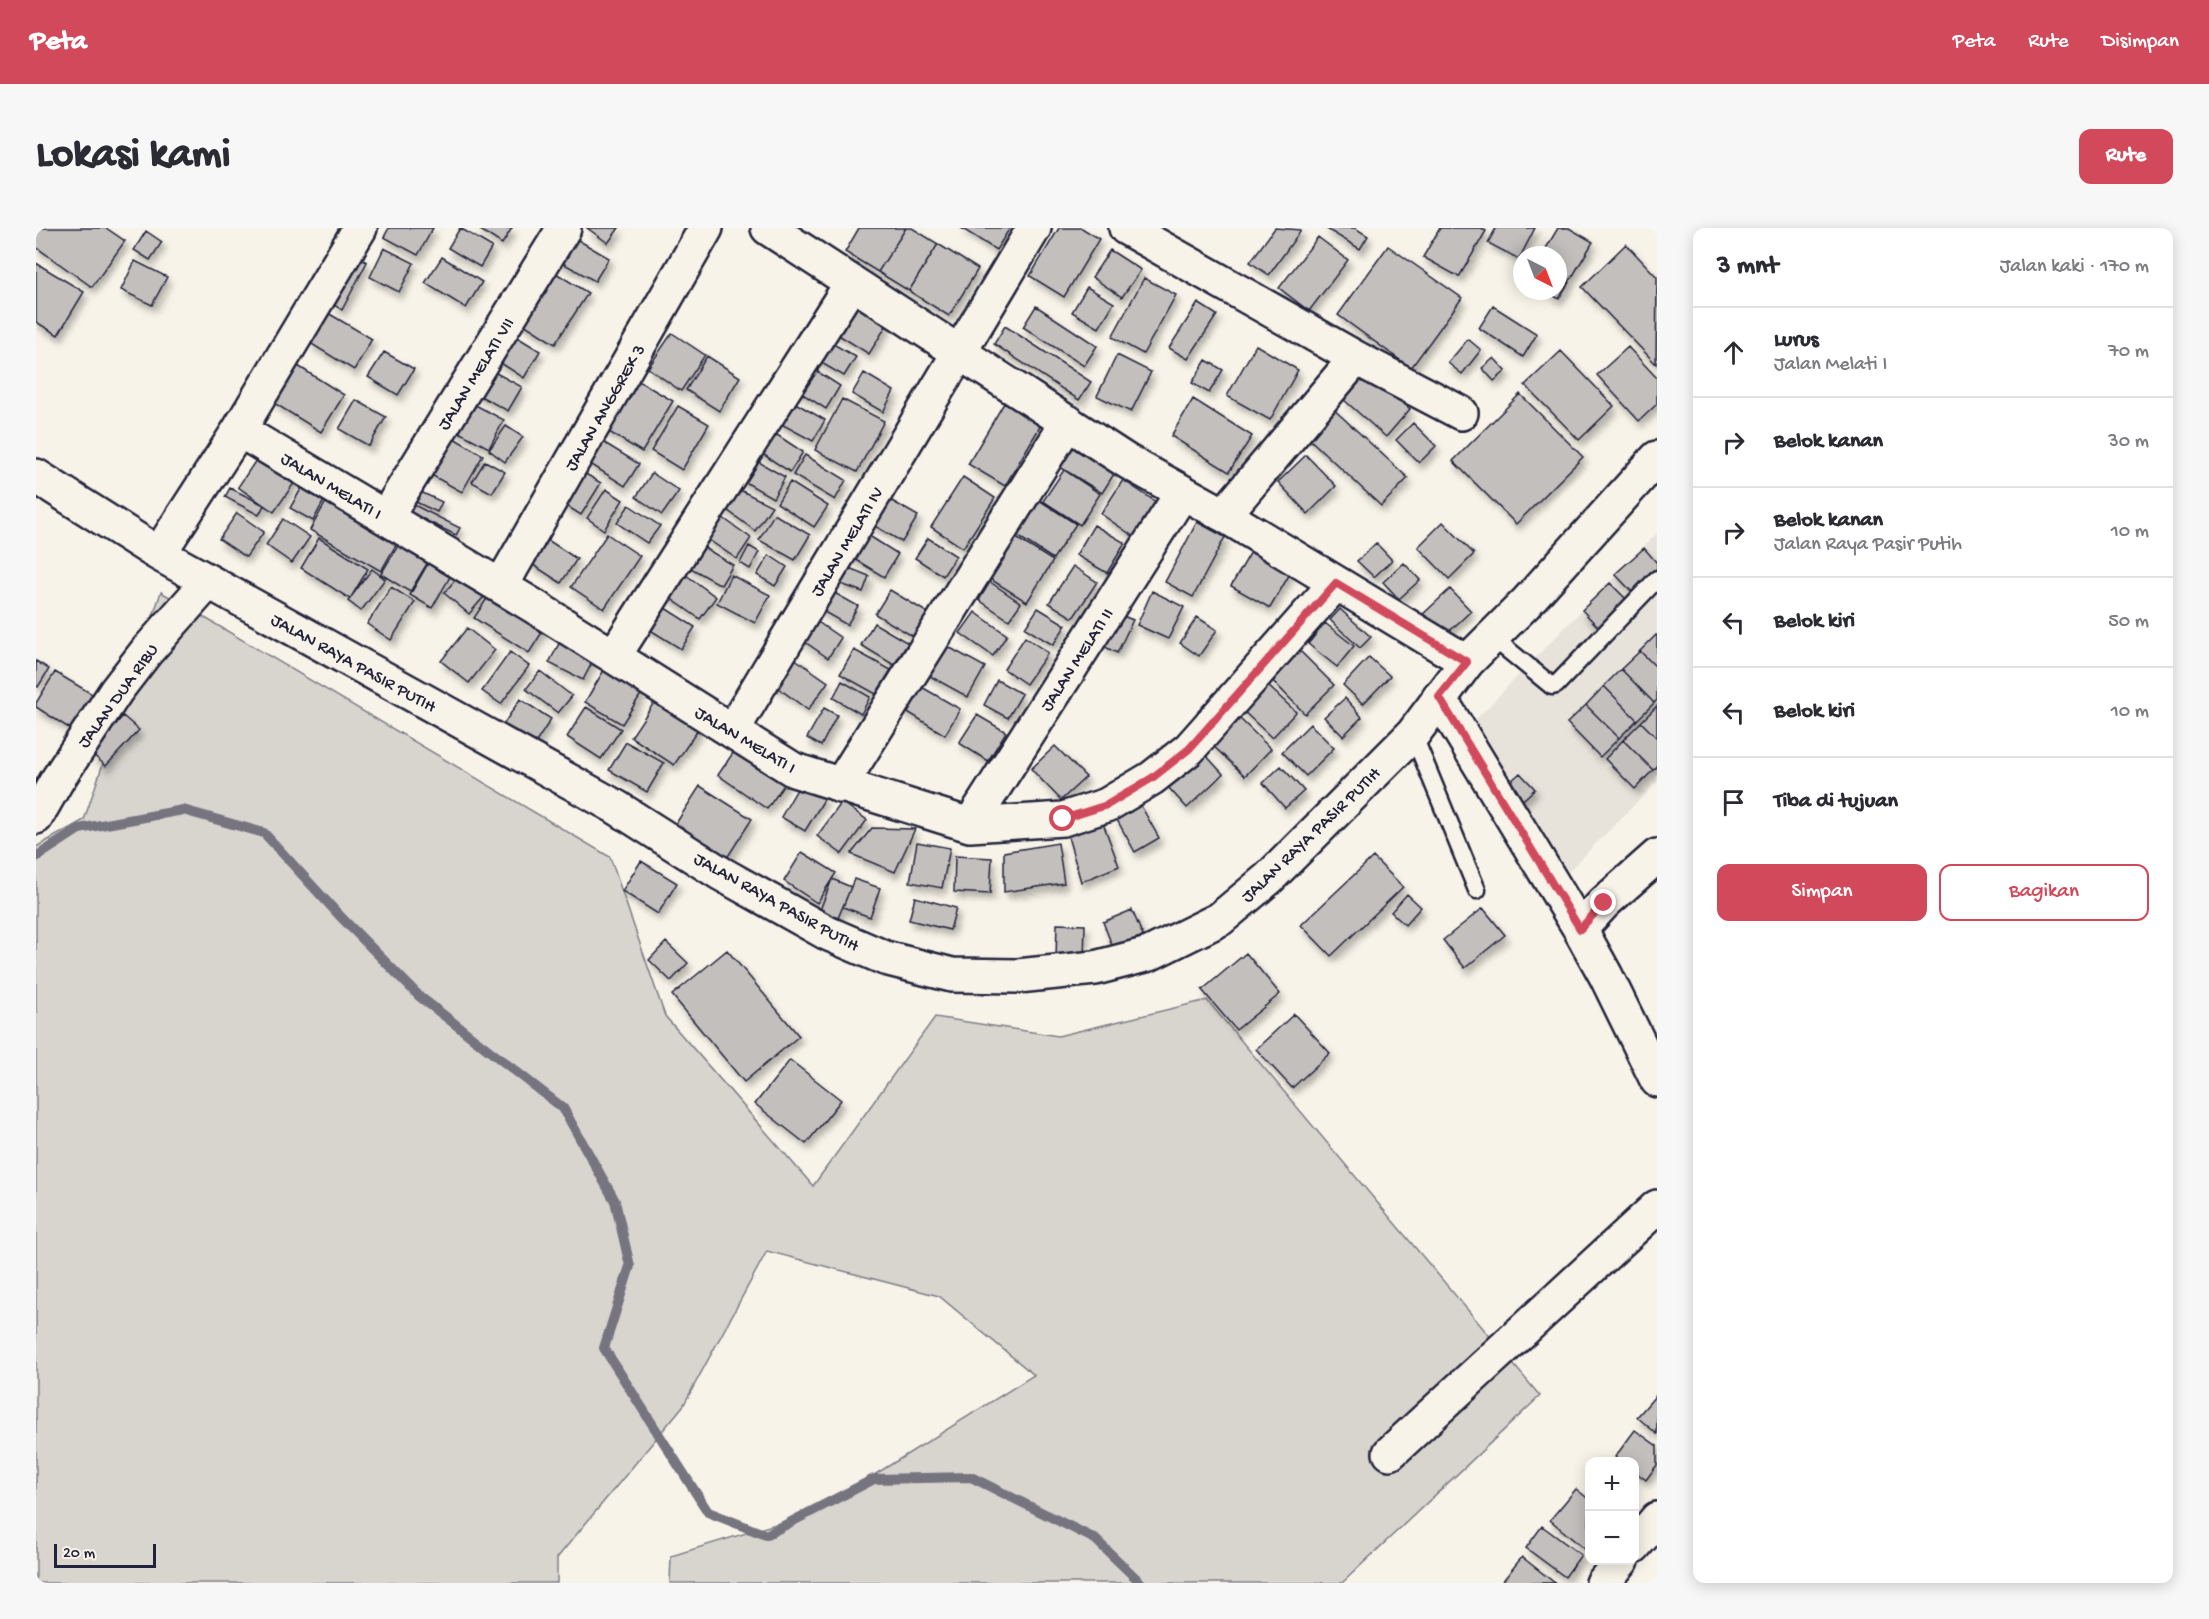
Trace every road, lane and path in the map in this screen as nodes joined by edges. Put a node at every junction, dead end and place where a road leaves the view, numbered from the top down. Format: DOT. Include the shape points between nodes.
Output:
graph roads {
  1 [pos="360,228"];
  2 [pos="564,228"];
  3 [pos="706,228"];
  4 [pos="768,228"];
  5 [pos="1034,228"];
  6 [pos="1126,228"];
  7 [pos="851,284"];
  8 [pos="960,352"];
  9 [pos="1356,358"];
  10 [pos="1461,413"];
  11 [pos="1068,422"];
  12 [pos="239,430"];
  13 [pos="1657,458"];
  14 [pos="36,476"];
  15 [pos="1182,493"];
  16 [pos="1224,515"];
  17 [pos="386,517"];
  18 [pos="170,538"];
  19 [pos="1657,579"];
  20 [pos="208,582"];
  21 [pos="1336,583"];
  22 [pos="501,586"];
  23 [pos="1492,637"];
  24 [pos="614,656"];
  25 [pos="1467,662"];
  26 [pos="1439,697"];
  27 [pos="732,731"];
  28 [pos="1413,735"];
  29 [pos="840,786"];
  30 [pos="36,817"];
  31 [pos="970,825"];
  32 [pos="1657,856"];
  33 [pos="1477,890"];
  34 [pos="1580,929"];
  35 [pos="1657,1080"];
  36 [pos="1657,1207"];
  37 [pos="1390,1452"];
  38 [pos="1657,1519"];
  39 [pos="1639,1540"];
  40 [pos="1618,1565"];
  41 [pos="1603,1583"];
  1 -- 12 [label="street"];
  2 -- 17 [label="street, JALAN MELATI VII"];
  3 -- 22 [label="street, JALAN ANGGREK 3"];
  4 -- 7 [label="street"];
  5 -- 8 [label="street, JALAN MELATI IV"];
  6 -- 9 [label="street"];
  7 -- 8 [label="street"];
  7 -- 24 [label="street"];
  8 -- 11 [label="street"];
  8 -- 27 [label="street, JALAN MELATI IV"];
  9 -- 10 [label="street"];
  9 -- 16 [label="street"];
  11 -- 15 [label="street"];
  11 -- 29 [label="street"];
  12 -- 17 [label="street, JALAN MELATI I"];
  12 -- 18 [label="street"];
  13 -- 23 [label="street, JALAN RAYA PASIR PUTIH"];
  14 -- 20 [label="street, JALAN RAYA PASIR PUTIH"];
  15 -- 16 [label="street"];
  15 -- 31 [label="street, JALAN MELATI II"];
  16 -- 21 [label="street"];
  17 -- 22 [label="street, JALAN MELATI I"];
  19 -- 23 [label="lane" via="1556,685 1552,686"];
  20 -- 28 [label="street, JALAN RAYA PASIR PUTIH" via="616,807 720,873 827,933 885,958 952,975 1017,976 1095,968 1149,954 1220,919 1269,878"];
  20 -- 30 [label="street, JALAN DUA RIBU" via="116,691"];
  21 -- 25 [label="street"];
  21 -- 31 [label="street, JALAN MELATI I" via="1189,749 1152,778 1107,805 1063,819"];
  22 -- 24 [label="street, JALAN MELATI I"];
  23 -- 25 [label="street, JALAN RAYA PASIR PUTIH"];
  24 -- 27 [label="street, JALAN MELATI I"];
  25 -- 26 [label="street, JALAN RAYA PASIR PUTIH"];
  26 -- 28 [label="street, JALAN RAYA PASIR PUTIH"];
  26 -- 34 [label="street"];
  27 -- 29 [label="street, JALAN MELATI I" via="794,770"];
  28 -- 33 [label="lane"];
  29 -- 31 [label="street, JALAN MELATI I"];
  32 -- 34 [label="street"];
  34 -- 35 [label="street"];
  36 -- 37 [label="street"];
  38 -- 39 [label="street"];
  40 -- 41 [label="street"];
}
